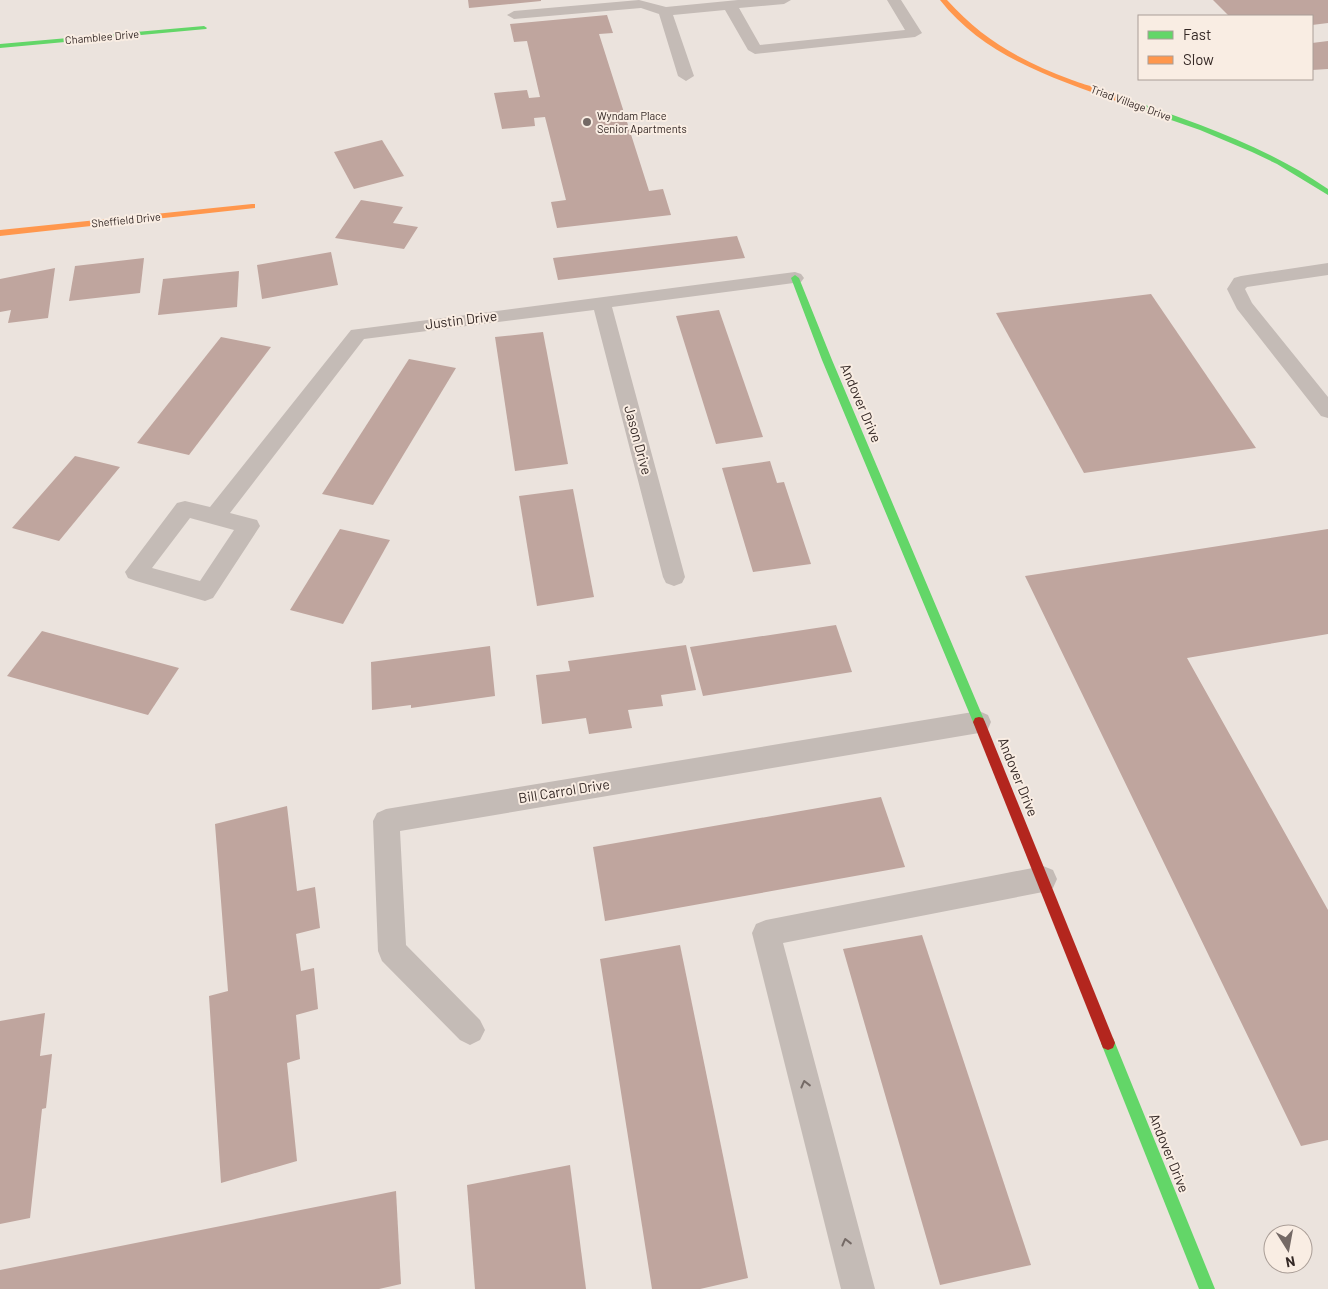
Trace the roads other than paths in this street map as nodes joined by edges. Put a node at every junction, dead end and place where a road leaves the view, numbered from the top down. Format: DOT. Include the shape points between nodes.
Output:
graph roads {
  1 [pos="784,0"];
  2 [pos="894,0"];
  3 [pos="943,0"];
  4 [pos="730,5"];
  5 [pos="665,11"];
  6 [pos="514,15"];
  7 [pos="204,28"];
  8 [pos="0,46"];
  9 [pos="686,76"];
  10 [pos="1328,193"];
  11 [pos="252,206"];
  12 [pos="0,233"];
  13 [pos="1328,269"];
  14 [pos="795,278"];
  15 [pos="601,302"];
  16 [pos="1328,411"];
  17 [pos="215,516"];
  18 [pos="674,577"];
  19 [pos="979,722"];
  20 [pos="1042,879"];
  21 [pos="470,1030"];
  22 [pos="858,1289"];
  23 [pos="1207,1289"];
  1 -- 4 [label="lane"];
  2 -- 4 [label="lane" via="915,33 755,50"];
  3 -- 10 [label="street, Triad Village Drive" via="974,36 1013,59 1259,150 1308,177"];
  4 -- 5 [label="lane"];
  5 -- 6 [label="lane" via="642,4"];
  5 -- 9 [label="lane"];
  7 -- 8 [label="street, Chamblee Drive"];
  11 -- 12 [label="street, Sheffield Drive"];
  13 -- 16 [label="lane" via="1241,282 1236,289 1244,305"];
  14 -- 15 [label="lane, Justin Drive"];
  14 -- 19 [label="street, Andover Drive"];
  15 -- 17 [label="lane, Justin Drive" via="358,334"];
  15 -- 18 [label="lane, Jason Drive"];
  17 -- 17 [label="lane" via="185,509 136,572 205,592 249,526"];
  19 -- 20 [label="street, Andover Drive"];
  19 -- 21 [label="lane, Bill Carrol Drive" via="386,821 392,951"];
  22 -- 20 [label="lane, one-way" via="766,933"];
  20 -- 23 [label="street, Andover Drive"];
}
